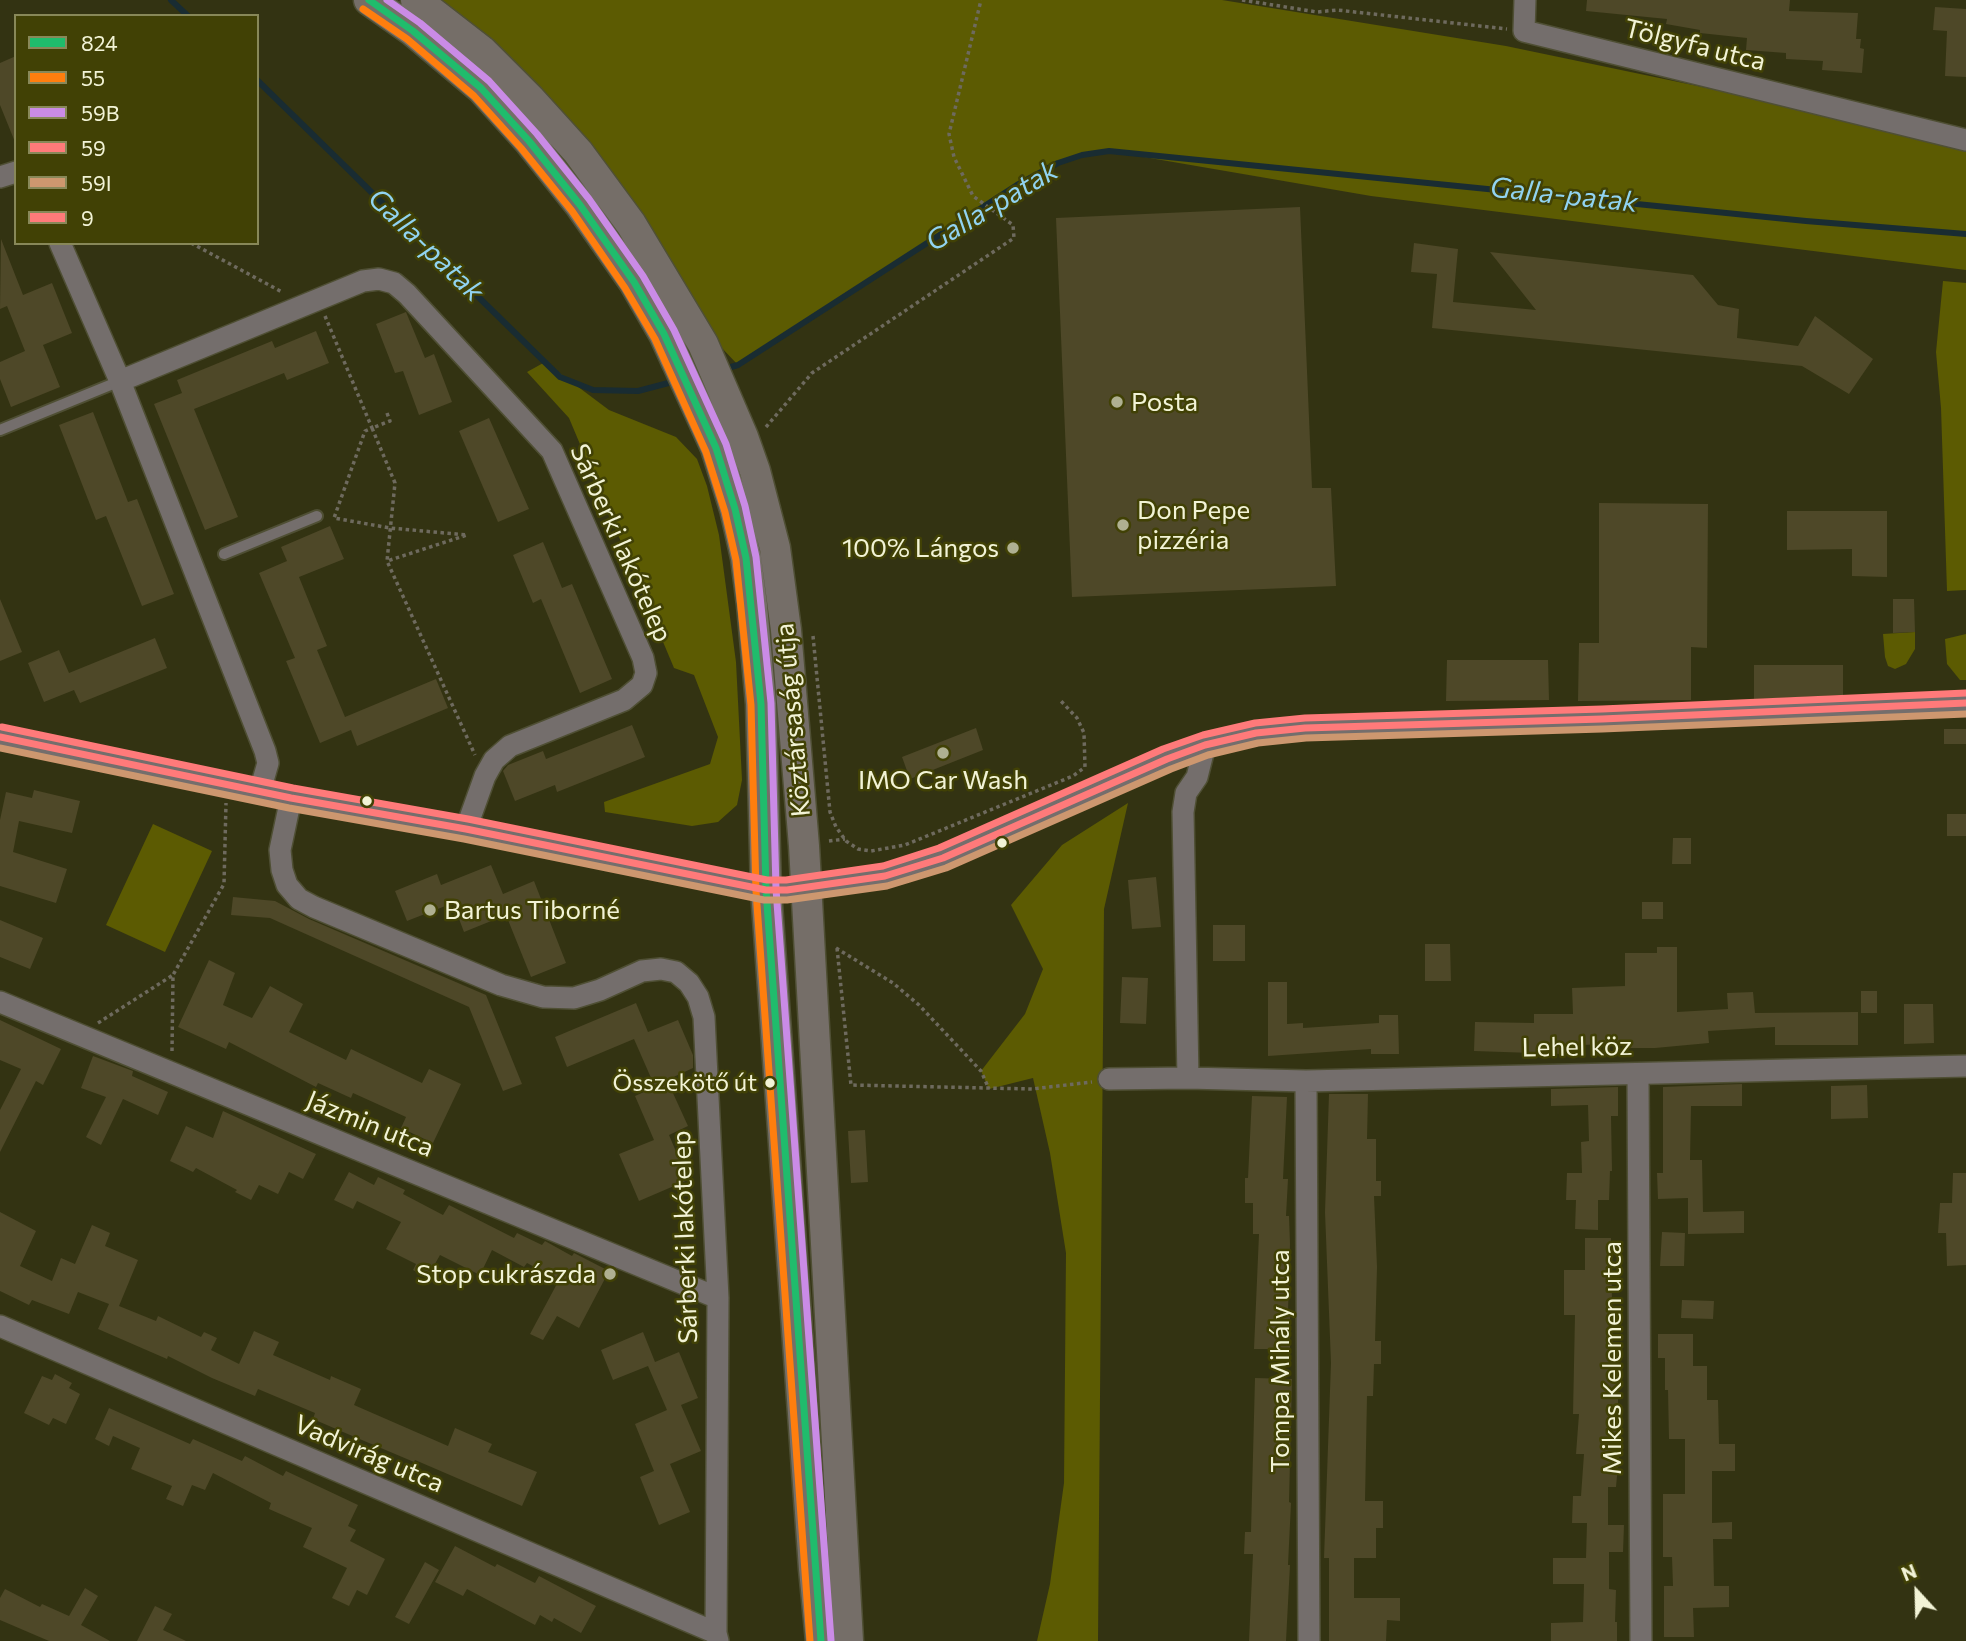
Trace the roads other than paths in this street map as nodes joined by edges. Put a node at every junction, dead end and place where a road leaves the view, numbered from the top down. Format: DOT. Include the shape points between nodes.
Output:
graph roads {
  1 [pos="369,0"];
  2 [pos="416,0"];
  3 [pos="1525,0"];
  4 [pos="1966,140"];
  5 [pos="61,245"];
  6 [pos="120,381"];
  7 [pos="0,429"];
  8 [pos="317,516"];
  9 [pos="225,554"];
  10 [pos="1966,703"];
  11 [pos="0,737"];
  12 [pos="1205,745"];
  13 [pos="260,791"];
  14 [pos="291,798"];
  15 [pos="466,829"];
  16 [pos="766,890"];
  17 [pos="804,890"];
  18 [pos="1,1004"];
  19 [pos="1966,1066"];
  20 [pos="1638,1074"];
  21 [pos="1188,1078"];
  22 [pos="1108,1079"];
  23 [pos="1306,1081"];
  24 [pos="718,1298"];
  25 [pos="0,1326"];
  26 [pos="717,1637"];
  27 [pos="821,1641"];
  28 [pos="848,1641"];
  29 [pos="1309,1641"];
  30 [pos="1641,1641"];
  1 -- 16 [label="street, Köztársaság útja" via="481,88 529,141 634,282 675,356 716,448 748,570 761,704"];
  2 -- 17 [label="street, Köztársaság útja" via="482,51 578,152 631,224 703,344 755,471 775,548 792,693"];
  3 -- 4 [label="street, Tölgyfa utca" via="1524,31"];
  5 -- 6 [label="street"];
  6 -- 7 [label="lane"];
  6 -- 13 [label="street" via="265,751 268,764"];
  6 -- 15 [label="street, Sárberki lakótelep" via="363,281 379,279 394,283 552,451 646,673 642,685 624,700 510,746 485,776"];
  8 -- 9 [label="lane"];
  10 -- 12 [label="street" via="1305,728"];
  11 -- 13 [label="street"];
  12 -- 17 [label="street" via="943,858 885,876"];
  12 -- 21 [label="street" via="1197,777 1186,793 1184,812"];
  13 -- 14 [label="street"];
  14 -- 15 [label="street"];
  14 -- 24 [label="street, Sárberki lakótelep" via="280,850 282,870 299,899 314,907 501,985 543,997 574,998 642,971 661,969 676,972 689,983 704,1017"];
  15 -- 16 [label="street"];
  16 -- 17 [label="street"];
  16 -- 27 [label="street"];
  17 -- 28 [label="street"];
  18 -- 24 [label="street, Jázmin utca"];
  19 -- 20 [label="street, Lehel köz"];
  20 -- 23 [label="street, Lehel köz"];
  20 -- 30 [label="street, Mikes Kelemen utca"];
  21 -- 22 [label="street, Lehel köz"];
  21 -- 23 [label="street, Lehel köz"];
  23 -- 29 [label="street, Tompa Mihály utca"];
  24 -- 26 [label="street, Sárberki lakótelep"];
  25 -- 26 [label="street, Vadvirág utca"];
}
